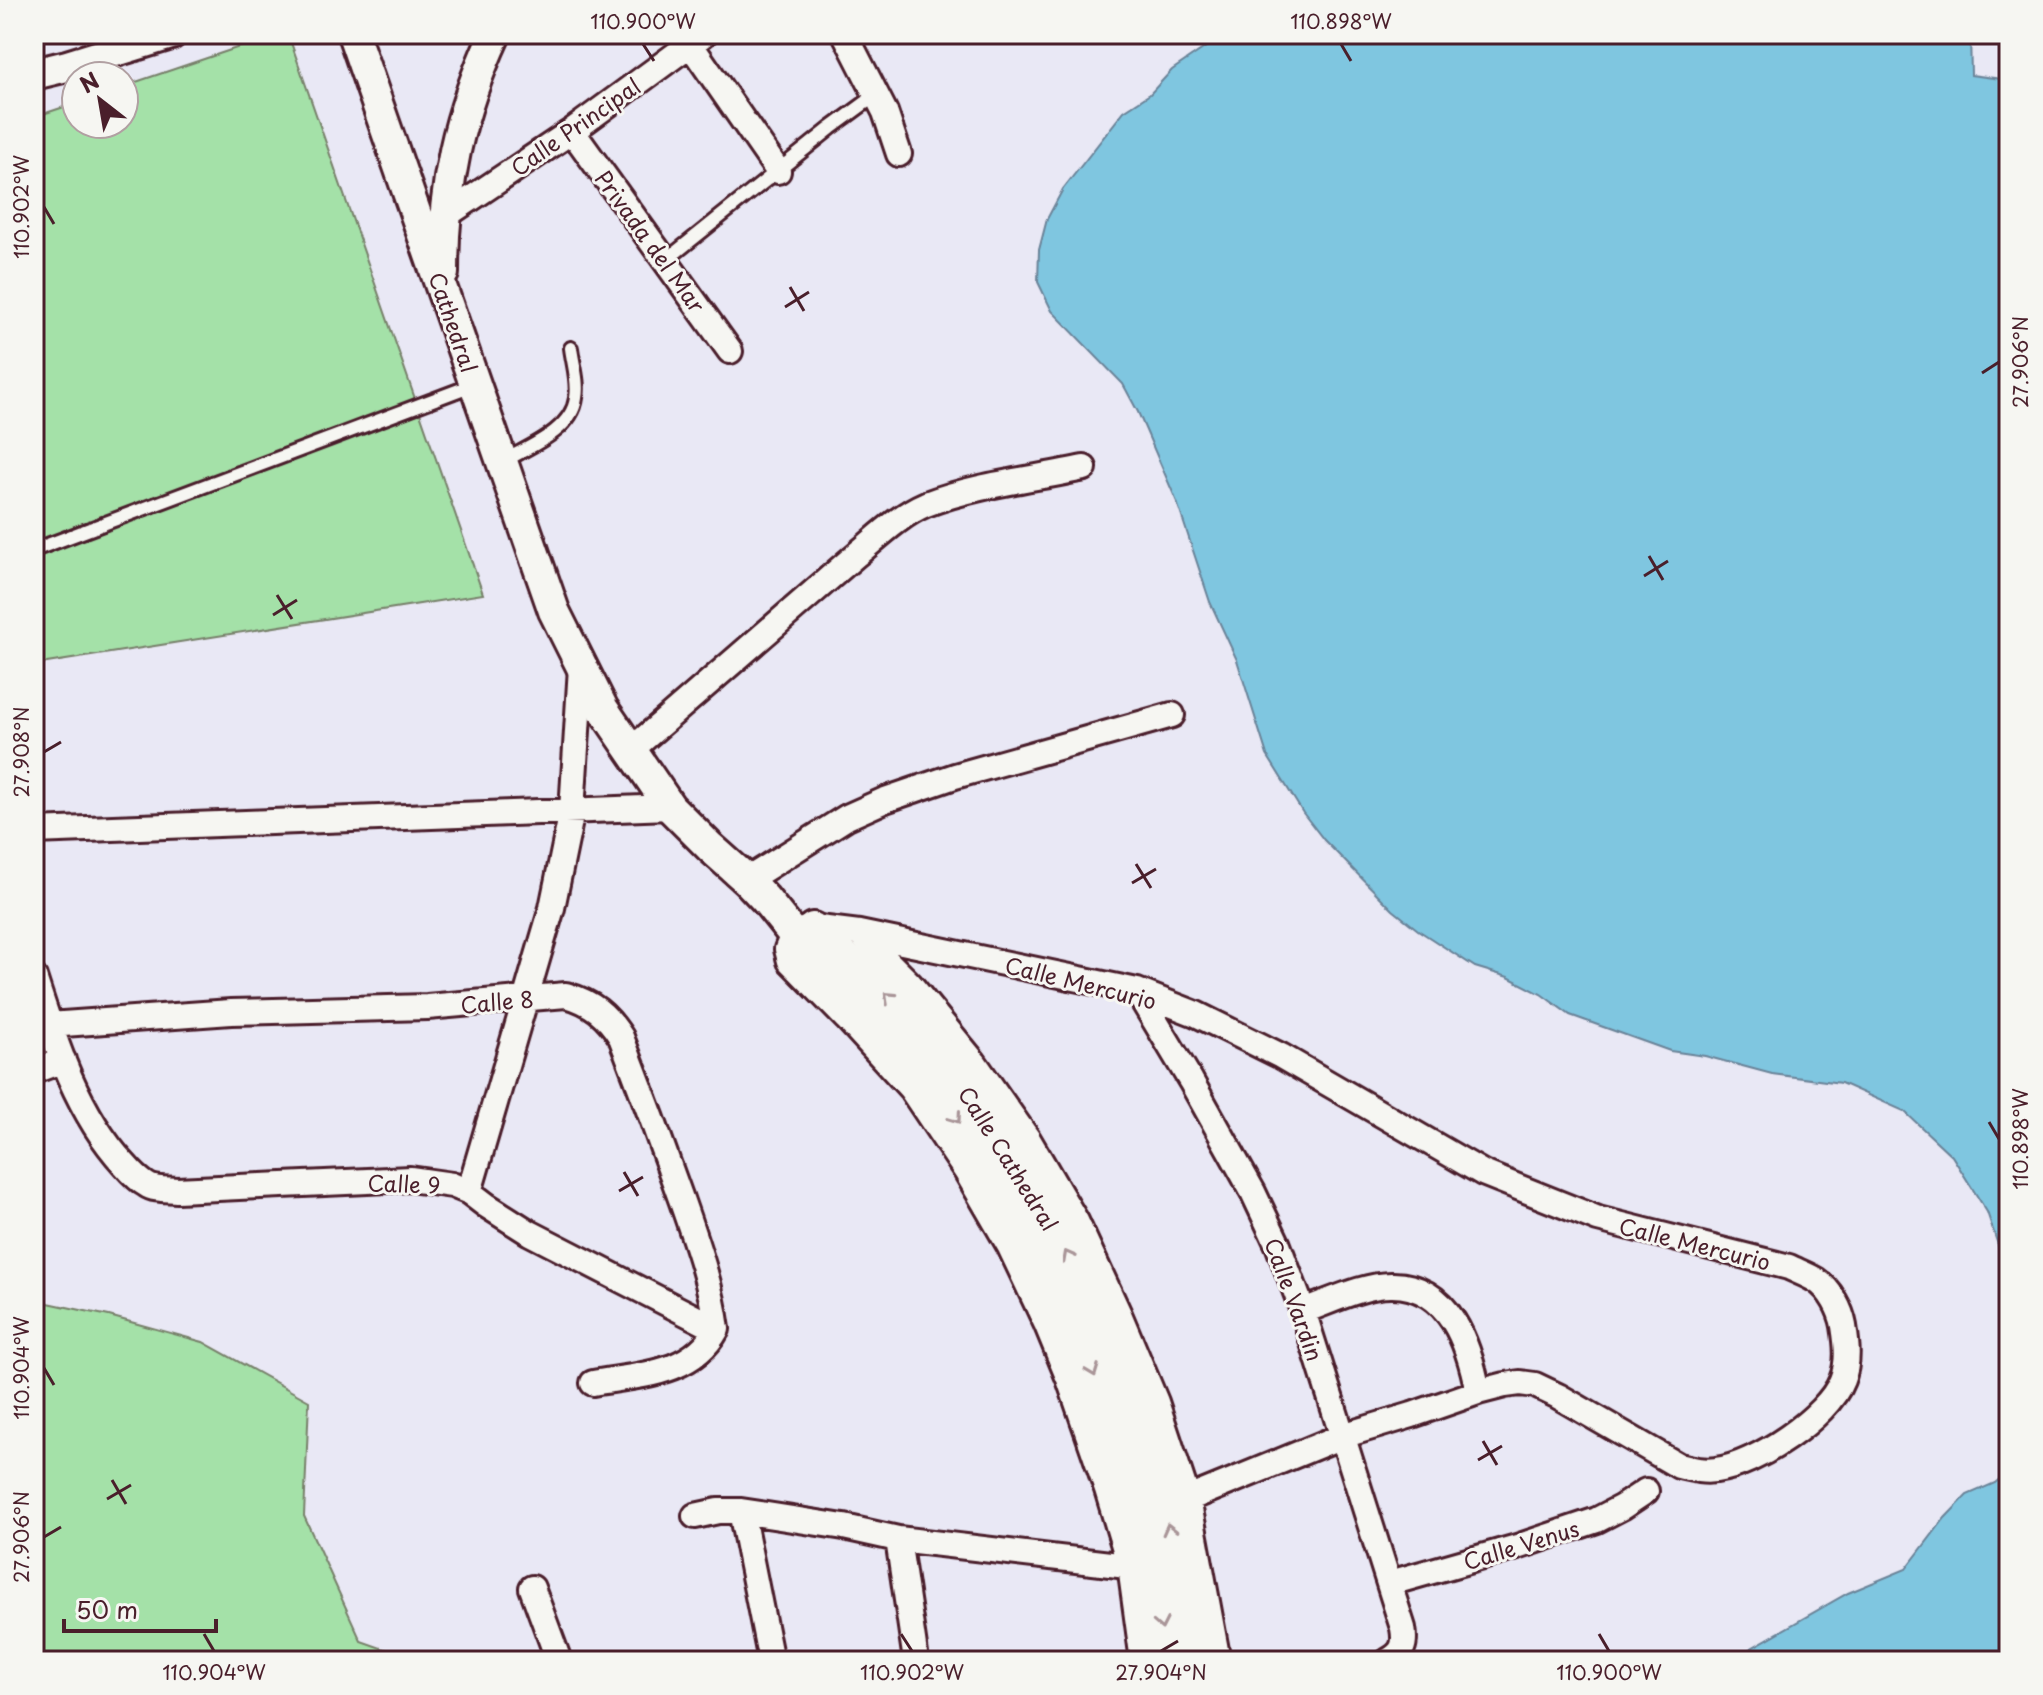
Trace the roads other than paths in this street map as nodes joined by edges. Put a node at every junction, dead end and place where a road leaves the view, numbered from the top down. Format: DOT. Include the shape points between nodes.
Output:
graph roads {
  1 [pos="171,34"];
  2 [pos="353,34"];
  3 [pos="495,34"];
  4 [pos="845,34"];
  5 [pos="697,39"];
  6 [pos="34,74"];
  7 [pos="876,95"];
  8 [pos="572,131"];
  9 [pos="899,154"];
  10 [pos="778,171"];
  11 [pos="445,216"];
  12 [pos="665,261"];
  13 [pos="443,291"];
  14 [pos="571,348"];
  15 [pos="730,351"];
  16 [pos="475,384"];
  17 [pos="502,462"];
  18 [pos="1084,468"];
  19 [pos="34,550"];
  20 [pos="554,611"];
  21 [pos="581,667"];
  22 [pos="1172,715"];
  23 [pos="631,750"];
  24 [pos="670,807"];
  25 [pos="572,811"];
  26 [pos="34,831"];
  27 [pos="756,890"];
  28 [pos="802,931"];
  29 [pos="859,933"];
  30 [pos="34,977"];
  31 [pos="1137,991"];
  32 [pos="527,997"];
  33 [pos="49,1025"];
  34 [pos="63,1060"];
  35 [pos="34,1071"];
  36 [pos="469,1192"];
  37 [pos="1303,1311"];
  38 [pos="717,1329"];
  39 [pos="593,1383"];
  40 [pos="1478,1392"];
  41 [pos="1342,1436"];
  42 [pos="1646,1491"];
  43 [pos="1188,1499"];
  44 [pos="741,1511"];
  45 [pos="695,1516"];
  46 [pos="898,1539"];
  47 [pos="1153,1568"];
  48 [pos="1390,1583"];
  49 [pos="532,1588"];
  50 [pos="559,1661"];
  51 [pos="771,1661"];
  52 [pos="916,1661"];
  53 [pos="1143,1661"];
  54 [pos="1167,1661"];
  55 [pos="1194,1661"];
  56 [pos="1218,1661"];
  57 [pos="1388,1661"];
  1 -- 6 [label="street"];
  2 -- 13 [label="street, Cathedral"];
  3 -- 11 [label="street" via="463,115"];
  4 -- 7 [label="street"];
  5 -- 8 [label="street, Calle Principal"];
  5 -- 10 [label="street"];
  7 -- 9 [label="street"];
  7 -- 10 [label="lane"];
  8 -- 11 [label="street, Calle Principal"];
  8 -- 12 [label="street, Privada del Mar"];
  10 -- 12 [label="lane"];
  11 -- 13 [label="street"];
  12 -- 15 [label="street, Privada del Mar"];
  13 -- 16 [label="street, Cathedral"];
  14 -- 17 [label="lane" via="577,392 571,415 548,436"];
  16 -- 17 [label="street, Cathedral"];
  16 -- 19 [label="lane"];
  17 -- 20 [label="street, Cathedral"];
  18 -- 23 [label="street" via="964,492 924,505 893,524"];
  20 -- 21 [label="street, Calle Cathedral"];
  21 -- 23 [label="street, Calle Cathedral"];
  21 -- 25 [label="street"];
  22 -- 27 [label="street" via="885,800 847,817"];
  23 -- 24 [label="street, Calle Cathedral"];
  24 -- 25 [label="street"];
  24 -- 27 [label="street, Calle Cathedral"];
  25 -- 26 [label="street"];
  25 -- 32 [label="street"];
  27 -- 28 [label="street, Calle Cathedral"];
  28 -- 29 [label="street, Calle Mercurio"];
  28 -- 47 [label="street, Calle Cathedral, one-way" via="955,1114 1009,1199 1094,1372"];
  28 -- 47 [label="street" via="787,949 790,961 911,1089 1010,1247 1069,1379 1107,1489"];
  47 -- 28 [label="street, Calle Cathedral, one-way" via="1158,1484 1135,1403 1083,1284 1035,1193 918,1024"];
  29 -- 31 [label="street, Calle Mercurio"];
  29 -- 43 [label="street" via="910,984 974,1062 1076,1221 1156,1402"];
  30 -- 33 [label="street"];
  31 -- 37 [label="street, Calle Vardin" via="1253,1192"];
  31 -- 40 [label="street, Calle Mercurio" via="1281,1056 1483,1173 1598,1219 1789,1267 1818,1281 1842,1316 1848,1353 1841,1382 1822,1410 1760,1455 1717,1470 1679,1466 1535,1385"];
  32 -- 33 [label="street, Calle 8" via="427,1007 231,1012"];
  32 -- 36 [label="street"];
  32 -- 38 [label="street, Calle 8" via="566,995 583,1000 611,1021 621,1037 697,1245"];
  33 -- 34 [label="street"];
  34 -- 35 [label="street"];
  34 -- 36 [label="street, Calle 9" via="90,1119 113,1152 149,1187 410,1179"];
  36 -- 38 [label="street, Calle 9" via="530,1233"];
  37 -- 40 [label="street" via="1368,1288 1415,1288 1432,1296 1457,1325"];
  37 -- 41 [label="street, Calle Vardin"];
  38 -- 39 [label="street" via="709,1344 682,1364"];
  40 -- 41 [label="street, Calle Mercurio"];
  41 -- 43 [label="street, Calle Mercurio"];
  41 -- 48 [label="street, Calle Vardin"];
  42 -- 48 [label="street, Calle Venus" via="1597,1520"];
  43 -- 56 [label="street"];
  44 -- 45 [label="street"];
  44 -- 46 [label="street"];
  44 -- 51 [label="street"];
  46 -- 47 [label="street"];
  46 -- 52 [label="street"];
  47 -- 53 [label="street"];
  47 -- 54 [label="street, one-way"];
  47 -- 55 [label="street"];
  48 -- 57 [label="street, Calle Vardin" via="1405,1641 1401,1652"];
  49 -- 50 [label="street"];
}
